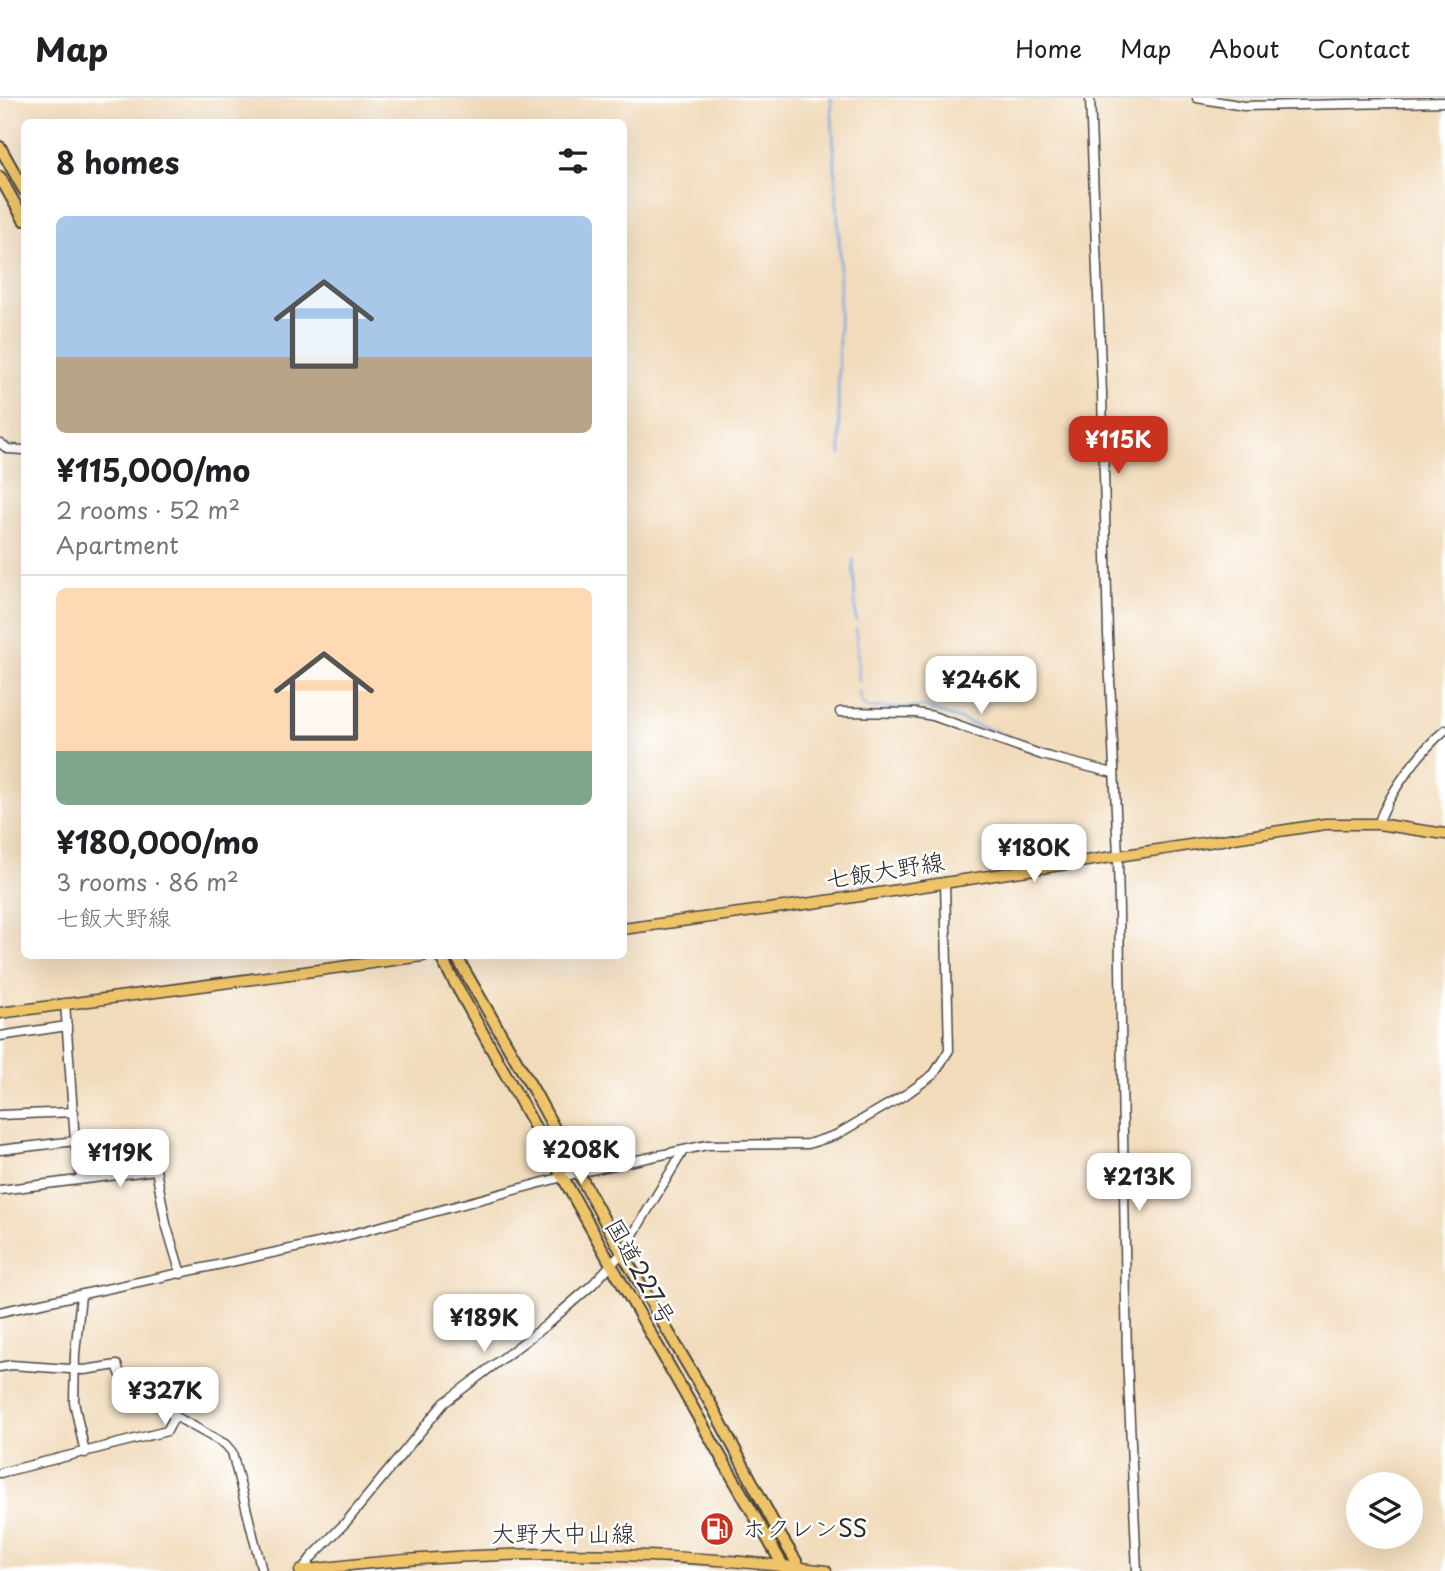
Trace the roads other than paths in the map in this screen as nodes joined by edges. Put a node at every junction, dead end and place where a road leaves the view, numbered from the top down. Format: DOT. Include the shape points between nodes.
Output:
graph roads {
  1 [pos="1090,98"];
  2 [pos="1197,98"];
  3 [pos="1445,102"];
  4 [pos="0,147"];
  5 [pos="0,177"];
  6 [pos="21,185"];
  7 [pos="21,215"];
  8 [pos="0,443"];
  9 [pos="21,450"];
  10 [pos="840,712"];
  11 [pos="1445,730"];
  12 [pos="1113,773"];
  13 [pos="1378,824"];
  14 [pos="1445,834"];
  15 [pos="1118,856"];
  16 [pos="945,882"];
  17 [pos="627,928"];
  18 [pos="400,959"];
  19 [pos="442,959"];
  20 [pos="458,959"];
  21 [pos="65,1003"];
  22 [pos="0,1013"];
  23 [pos="67,1026"];
  24 [pos="0,1036"];
  25 [pos="74,1112"];
  26 [pos="0,1115"];
  27 [pos="75,1141"];
  28 [pos="0,1150"];
  29 [pos="683,1151"];
  30 [pos="577,1172"];
  31 [pos="563,1177"];
  32 [pos="81,1179"];
  33 [pos="0,1190"];
  34 [pos="622,1253"];
  35 [pos="612,1266"];
  36 [pos="181,1274"];
  37 [pos="81,1295"];
  38 [pos="0,1312"];
  39 [pos="0,1367"];
  40 [pos="74,1368"];
  41 [pos="175,1416"];
  42 [pos="85,1453"];
  43 [pos="0,1473"];
  44 [pos="784,1568"];
  45 [pos="801,1569"];
  46 [pos="262,1571"];
  47 [pos="301,1571"];
  48 [pos="826,1571"];
  49 [pos="1136,1571"];
  1 -- 12 [label="street"];
  2 -- 3 [label="street" via="1244,106"];
  4 -- 6 [label="highway"];
  5 -- 7 [label="highway"];
  8 -- 9 [label="street"];
  10 -- 12 [label="street" via="933,716 1042,755"];
  11 -- 13 [label="street" via="1421,756"];
  12 -- 15 [label="street"];
  13 -- 14 [label="main road, 七飯大野線"];
  13 -- 15 [label="main road, 七飯大野線" via="1325,824"];
  15 -- 16 [label="main road, 七飯大野線"];
  15 -- 49 [label="street"];
  16 -- 17 [label="main road, 七飯大野線"];
  16 -- 29 [label="street" via="948,1050 934,1074 819,1142"];
  18 -- 21 [label="main road"];
  19 -- 31 [label="highway, 国道227号"];
  20 -- 30 [label="highway, 国道227号"];
  21 -- 22 [label="main road"];
  21 -- 23 [label="street"];
  23 -- 24 [label="street"];
  23 -- 25 [label="street"];
  25 -- 26 [label="street"];
  25 -- 27 [label="street"];
  27 -- 28 [label="street"];
  27 -- 32 [label="street"];
  29 -- 30 [label="street"];
  29 -- 34 [label="street"];
  30 -- 31 [label="street"];
  30 -- 34 [label="highway, 国道227号"];
  31 -- 35 [label="highway, 国道227号"];
  31 -- 36 [label="street" via="323,1242"];
  32 -- 33 [label="street"];
  32 -- 36 [label="street" via="156,1170"];
  34 -- 35 [label="street"];
  34 -- 45 [label="highway, 国道227号"];
  35 -- 44 [label="highway, 国道227号"];
  35 -- 47 [label="street" via="545,1326 444,1403"];
  36 -- 37 [label="street"];
  37 -- 38 [label="street"];
  37 -- 40 [label="street"];
  39 -- 40 [label="street"];
  40 -- 41 [label="street" via="117,1365 130,1391"];
  40 -- 42 [label="street" via="74,1402"];
  41 -- 42 [label="street" via="167,1431"];
  41 -- 46 [label="street" via="232,1452"];
  42 -- 43 [label="street"];
  44 -- 45 [label="main road, 大野大中山線"];
  44 -- 47 [label="main road, 大野大中山線" via="620,1554 525,1553 411,1558"];
  45 -- 48 [label="main road, 大野大中山線"];
}
